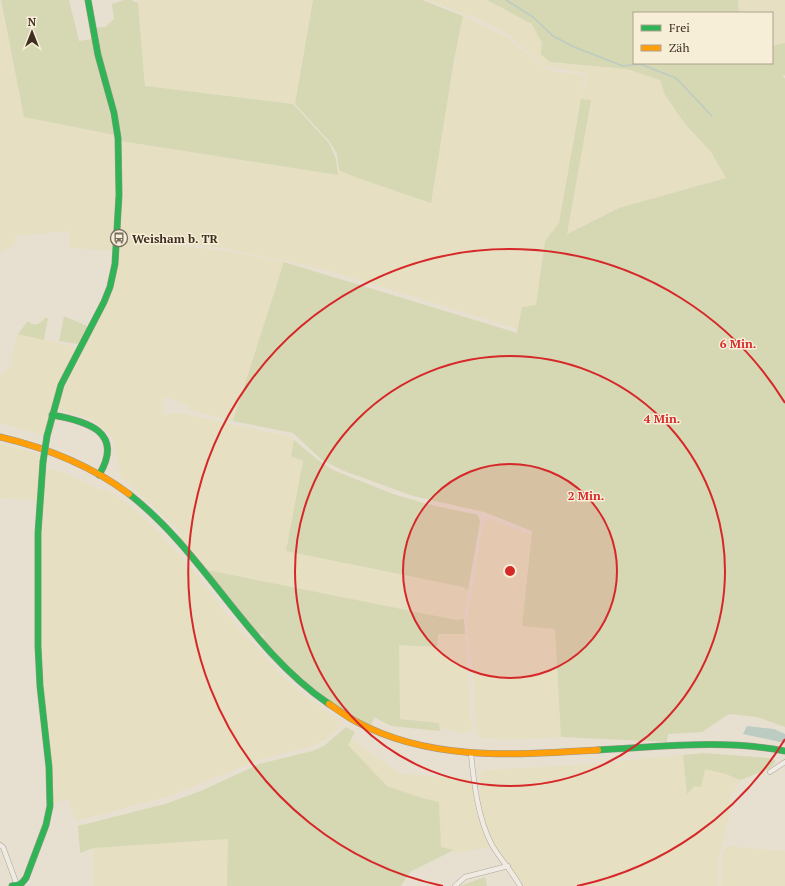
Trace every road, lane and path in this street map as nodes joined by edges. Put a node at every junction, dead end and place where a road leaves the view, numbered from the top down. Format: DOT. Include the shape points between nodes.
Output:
graph roads {
  1 [pos="88,0"];
  2 [pos="52,415"];
  3 [pos="0,436"];
  4 [pos="100,475"];
  5 [pos="785,751"];
  6 [pos="471,754"];
  7 [pos="785,762"];
  8 [pos="770,772"];
  9 [pos="0,845"];
  10 [pos="508,866"];
  11 [pos="19,885"];
  12 [pos="455,886"];
  13 [pos="520,886"];
  1 -- 2 [label="main road" via="118,138 119,188 115,264 108,293 63,379"];
  2 -- 4 [label="main road" via="87,423 100,432 105,440 108,456"];
  2 -- 11 [label="main road, bridge" via="43,462 38,533 38,646 50,798 43,833"];
  3 -- 4 [label="main road" via="56,453"];
  4 -- 6 [label="main road" via="129,495 166,529 282,666 318,698 366,728 398,741 442,751"];
  5 -- 6 [label="main road" via="733,744"];
  6 -- 10 [label="street" via="484,824 492,844"];
  7 -- 8 [label="street"];
  9 -- 11 [label="street"];
  10 -- 12 [label="street" via="465,877"];
  10 -- 13 [label="street"];
}
